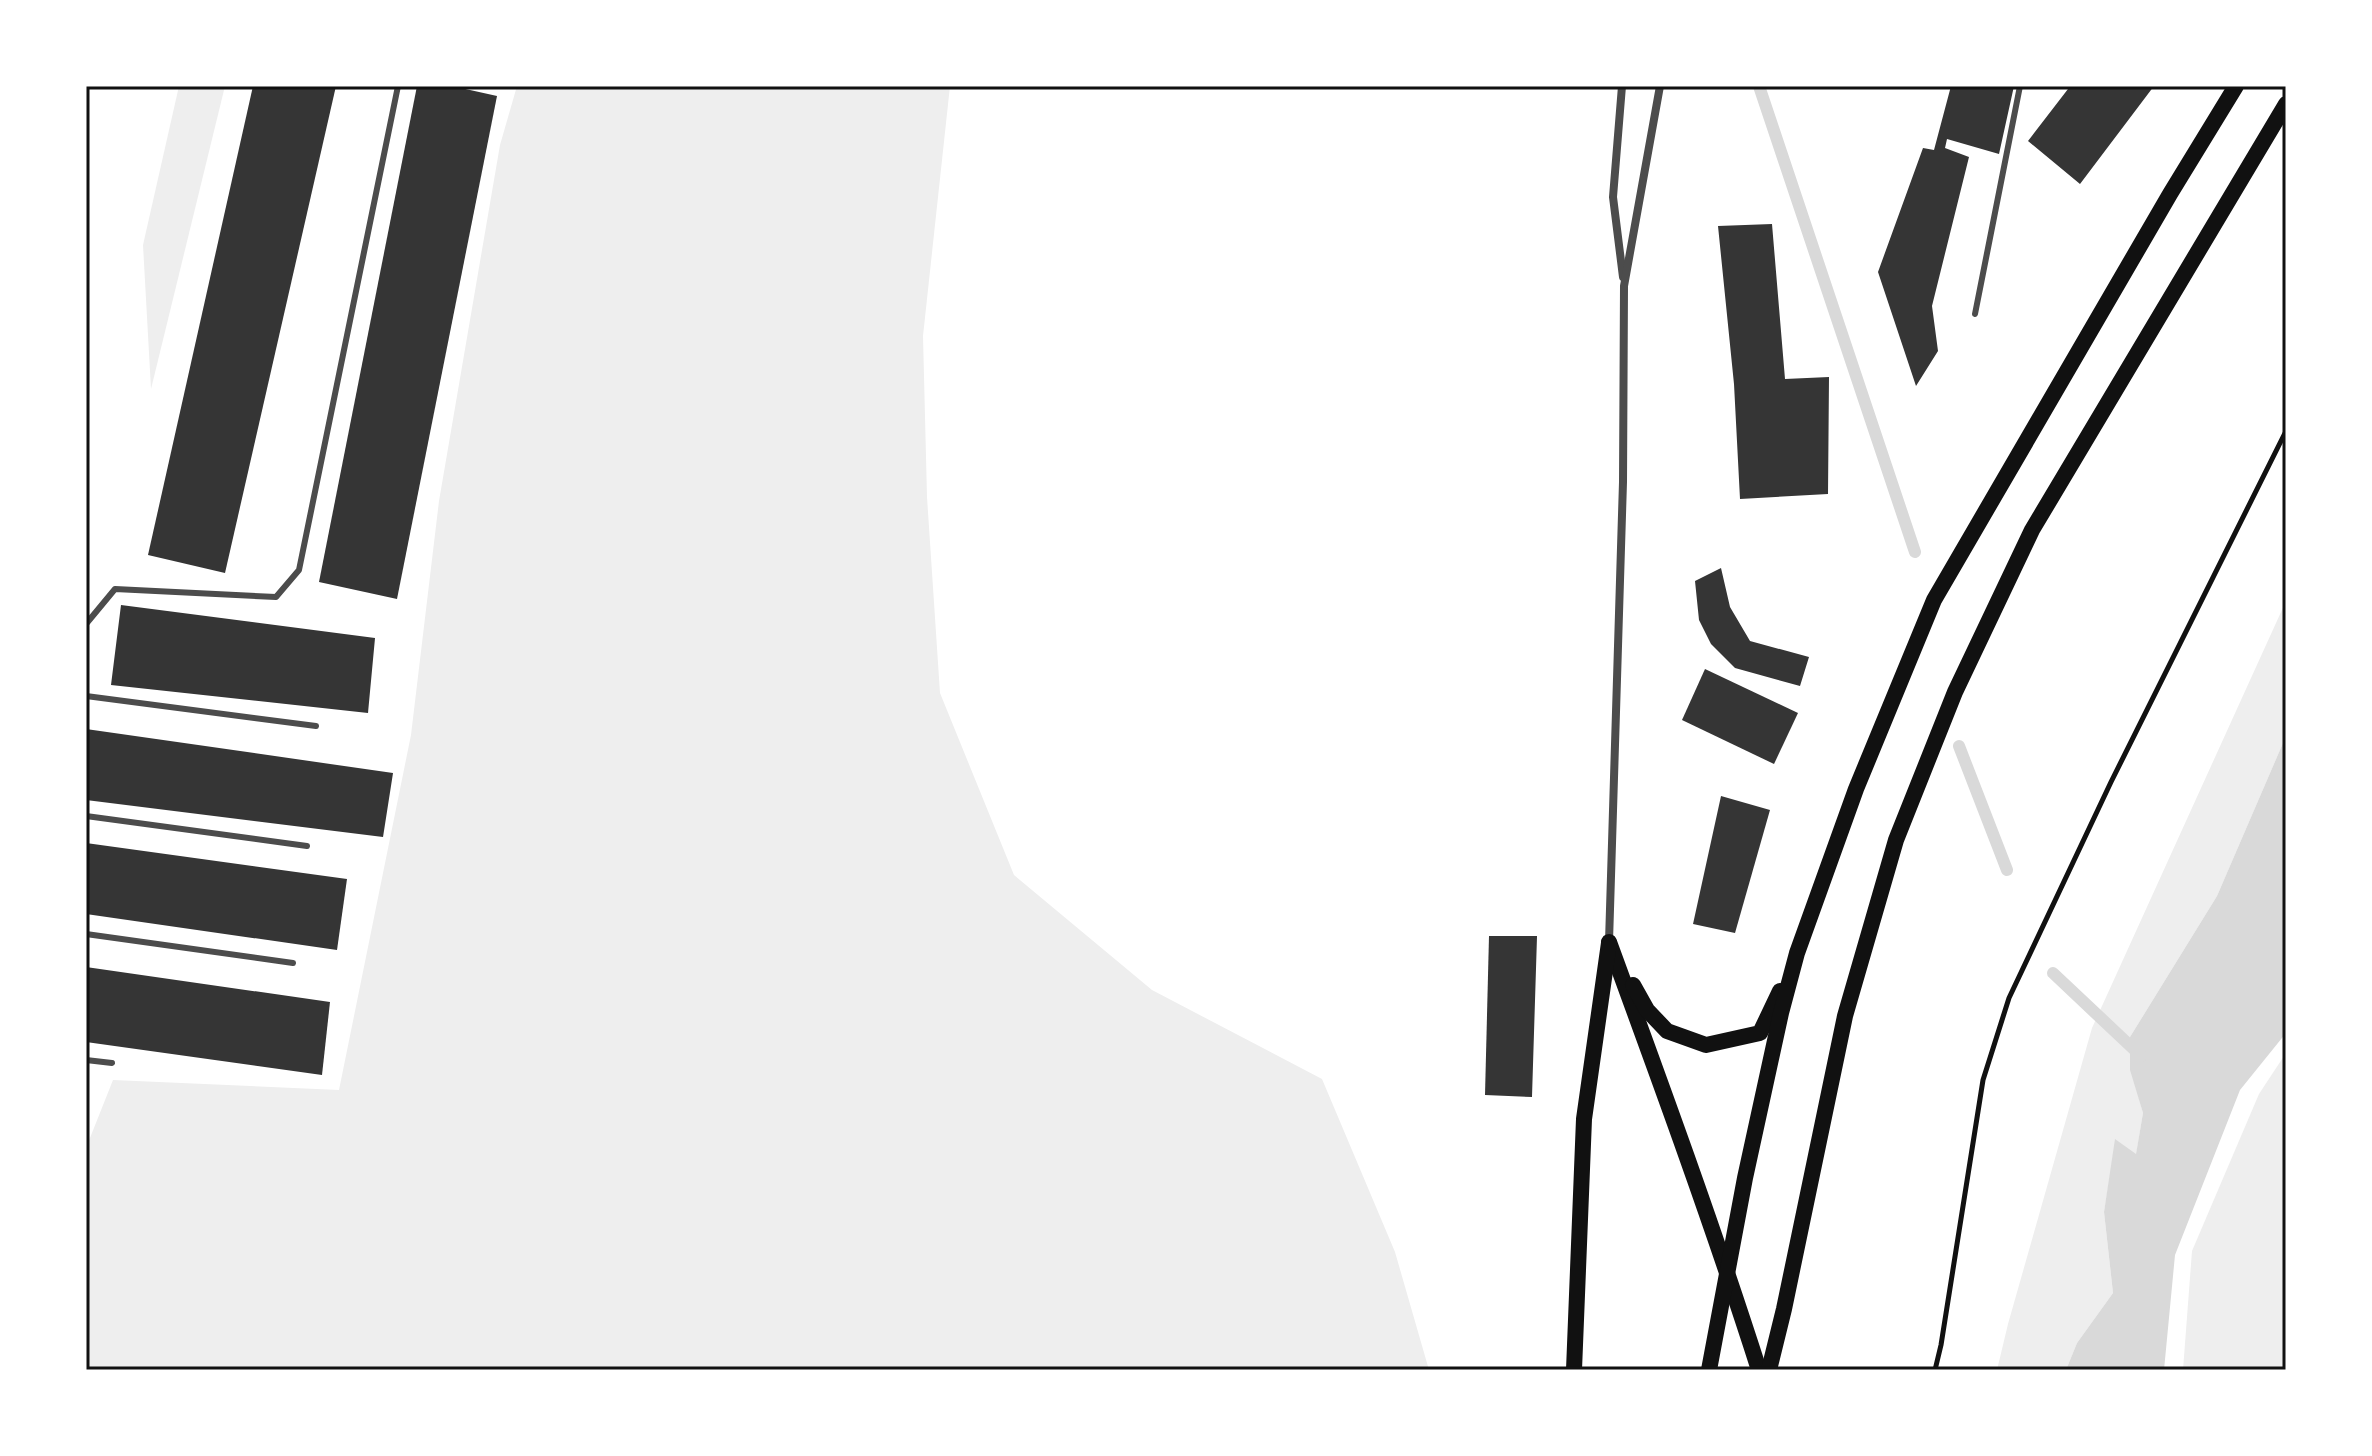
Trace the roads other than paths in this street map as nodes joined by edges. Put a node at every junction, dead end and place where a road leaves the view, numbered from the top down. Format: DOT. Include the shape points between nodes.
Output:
graph roads {
  1 [pos="398,86"];
  2 [pos="1622,86"];
  3 [pos="1660,86"];
  4 [pos="2020,86"];
  5 [pos="2236,86"];
  6 [pos="2286,104"];
  7 [pos="1624,286"];
  8 [pos="1975,314"];
  9 [pos="86,624"];
  10 [pos="86,696"];
  11 [pos="316,726"];
  12 [pos="86,816"];
  13 [pos="307,846"];
  14 [pos="86,934"];
  15 [pos="1609,942"];
  16 [pos="1797,953"];
  17 [pos="293,963"];
  18 [pos="86,1060"];
  19 [pos="112,1063"];
  20 [pos="1728,1272"];
  21 [pos="1574,1370"];
  22 [pos="1709,1370"];
  23 [pos="1759,1370"];
  24 [pos="1769,1370"];
  1 -- 9 [label="lane" via="299,570 276,597 115,589"];
  2 -- 7 [label="street" via="1613,197"];
  3 -- 7 [label="street"];
  4 -- 8 [label="lane"];
  5 -- 16 [label="main road" via="1934,600 1856,789"];
  6 -- 24 [label="main road" via="2032,530 1955,692 1896,840 1845,1016"];
  7 -- 15 [label="street"];
  10 -- 11 [label="lane"];
  12 -- 13 [label="lane"];
  14 -- 17 [label="lane"];
  15 -- 16 [label="main road" via="1647,1010 1667,1031 1706,1045 1760,1033"];
  15 -- 20 [label="main road"];
  15 -- 21 [label="main road" via="1584,1119"];
  16 -- 20 [label="main road"];
  18 -- 19 [label="lane"];
  20 -- 22 [label="main road"];
  20 -- 23 [label="main road"];
}
